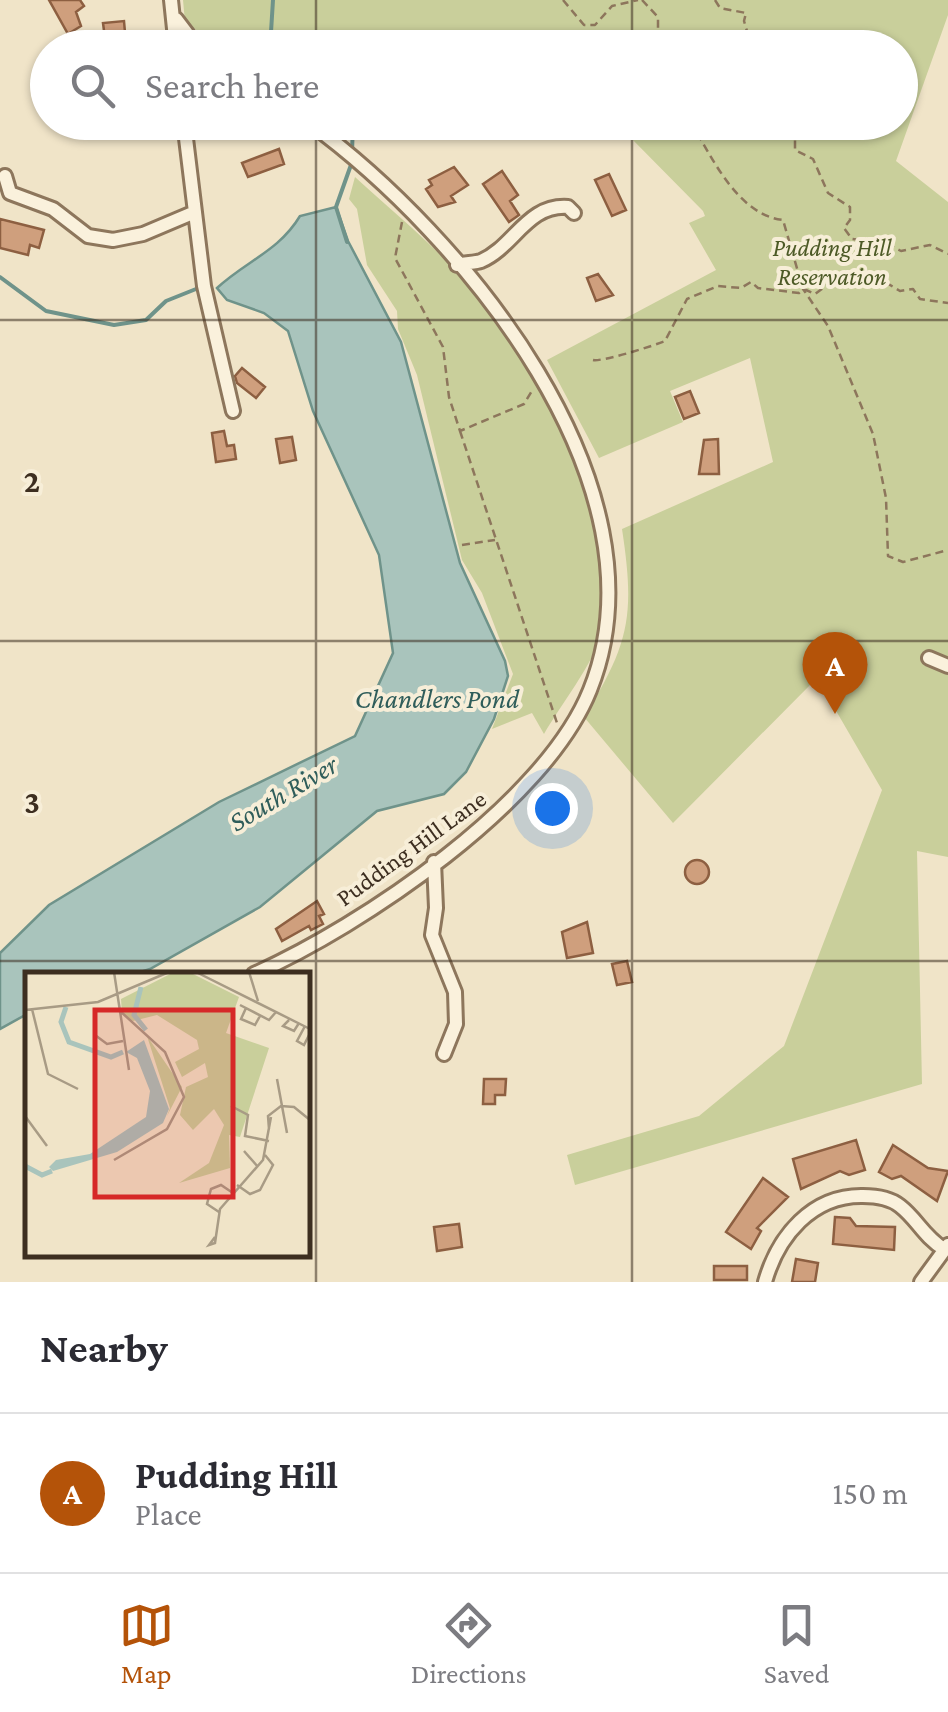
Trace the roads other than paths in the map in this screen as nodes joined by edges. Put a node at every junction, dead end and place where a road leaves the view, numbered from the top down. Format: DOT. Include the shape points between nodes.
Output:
graph roads {
  1 [pos="172,6"];
  2 [pos="181,30"];
  3 [pos="186,140"];
  4 [pos="332,140"];
  5 [pos="5,176"];
  6 [pos="194,212"];
  7 [pos="574,213"];
  8 [pos="482,260"];
  9 [pos="457,264"];
  10 [pos="483,290"];
  11 [pos="233,411"];
  12 [pos="930,658"];
  13 [pos="948,666"];
  14 [pos="434,862"];
  15 [pos="258,972"];
  16 [pos="444,1054"];
  17 [pos="946,1247"];
  18 [pos="765,1282"];
  19 [pos="921,1282"];
  1 -- 2 [label="street"];
  3 -- 6 [label="street"];
  4 -- 9 [label="street, Pudding Hill Lane"];
  5 -- 6 [label="street" via="10,193 53,209 88,236 128,237"];
  6 -- 11 [label="street"];
  7 -- 8 [label="street" via="552,206"];
  8 -- 9 [label="street"];
  8 -- 10 [label="street"];
  9 -- 10 [label="street, Pudding Hill Lane"];
  10 -- 14 [label="street, Pudding Hill Lane" via="539,372 585,470 604,542 607,623 597,671 565,736 498,815"];
  12 -- 13 [label="street"];
  14 -- 15 [label="street, Pudding Hill Lane" via="369,910"];
  14 -- 16 [label="street" via="432,935 455,992 456,1024"];
  17 -- 18 [label="street" via="921,1234 901,1206 849,1196 814,1208 794,1226"];
  17 -- 19 [label="street"];
}
